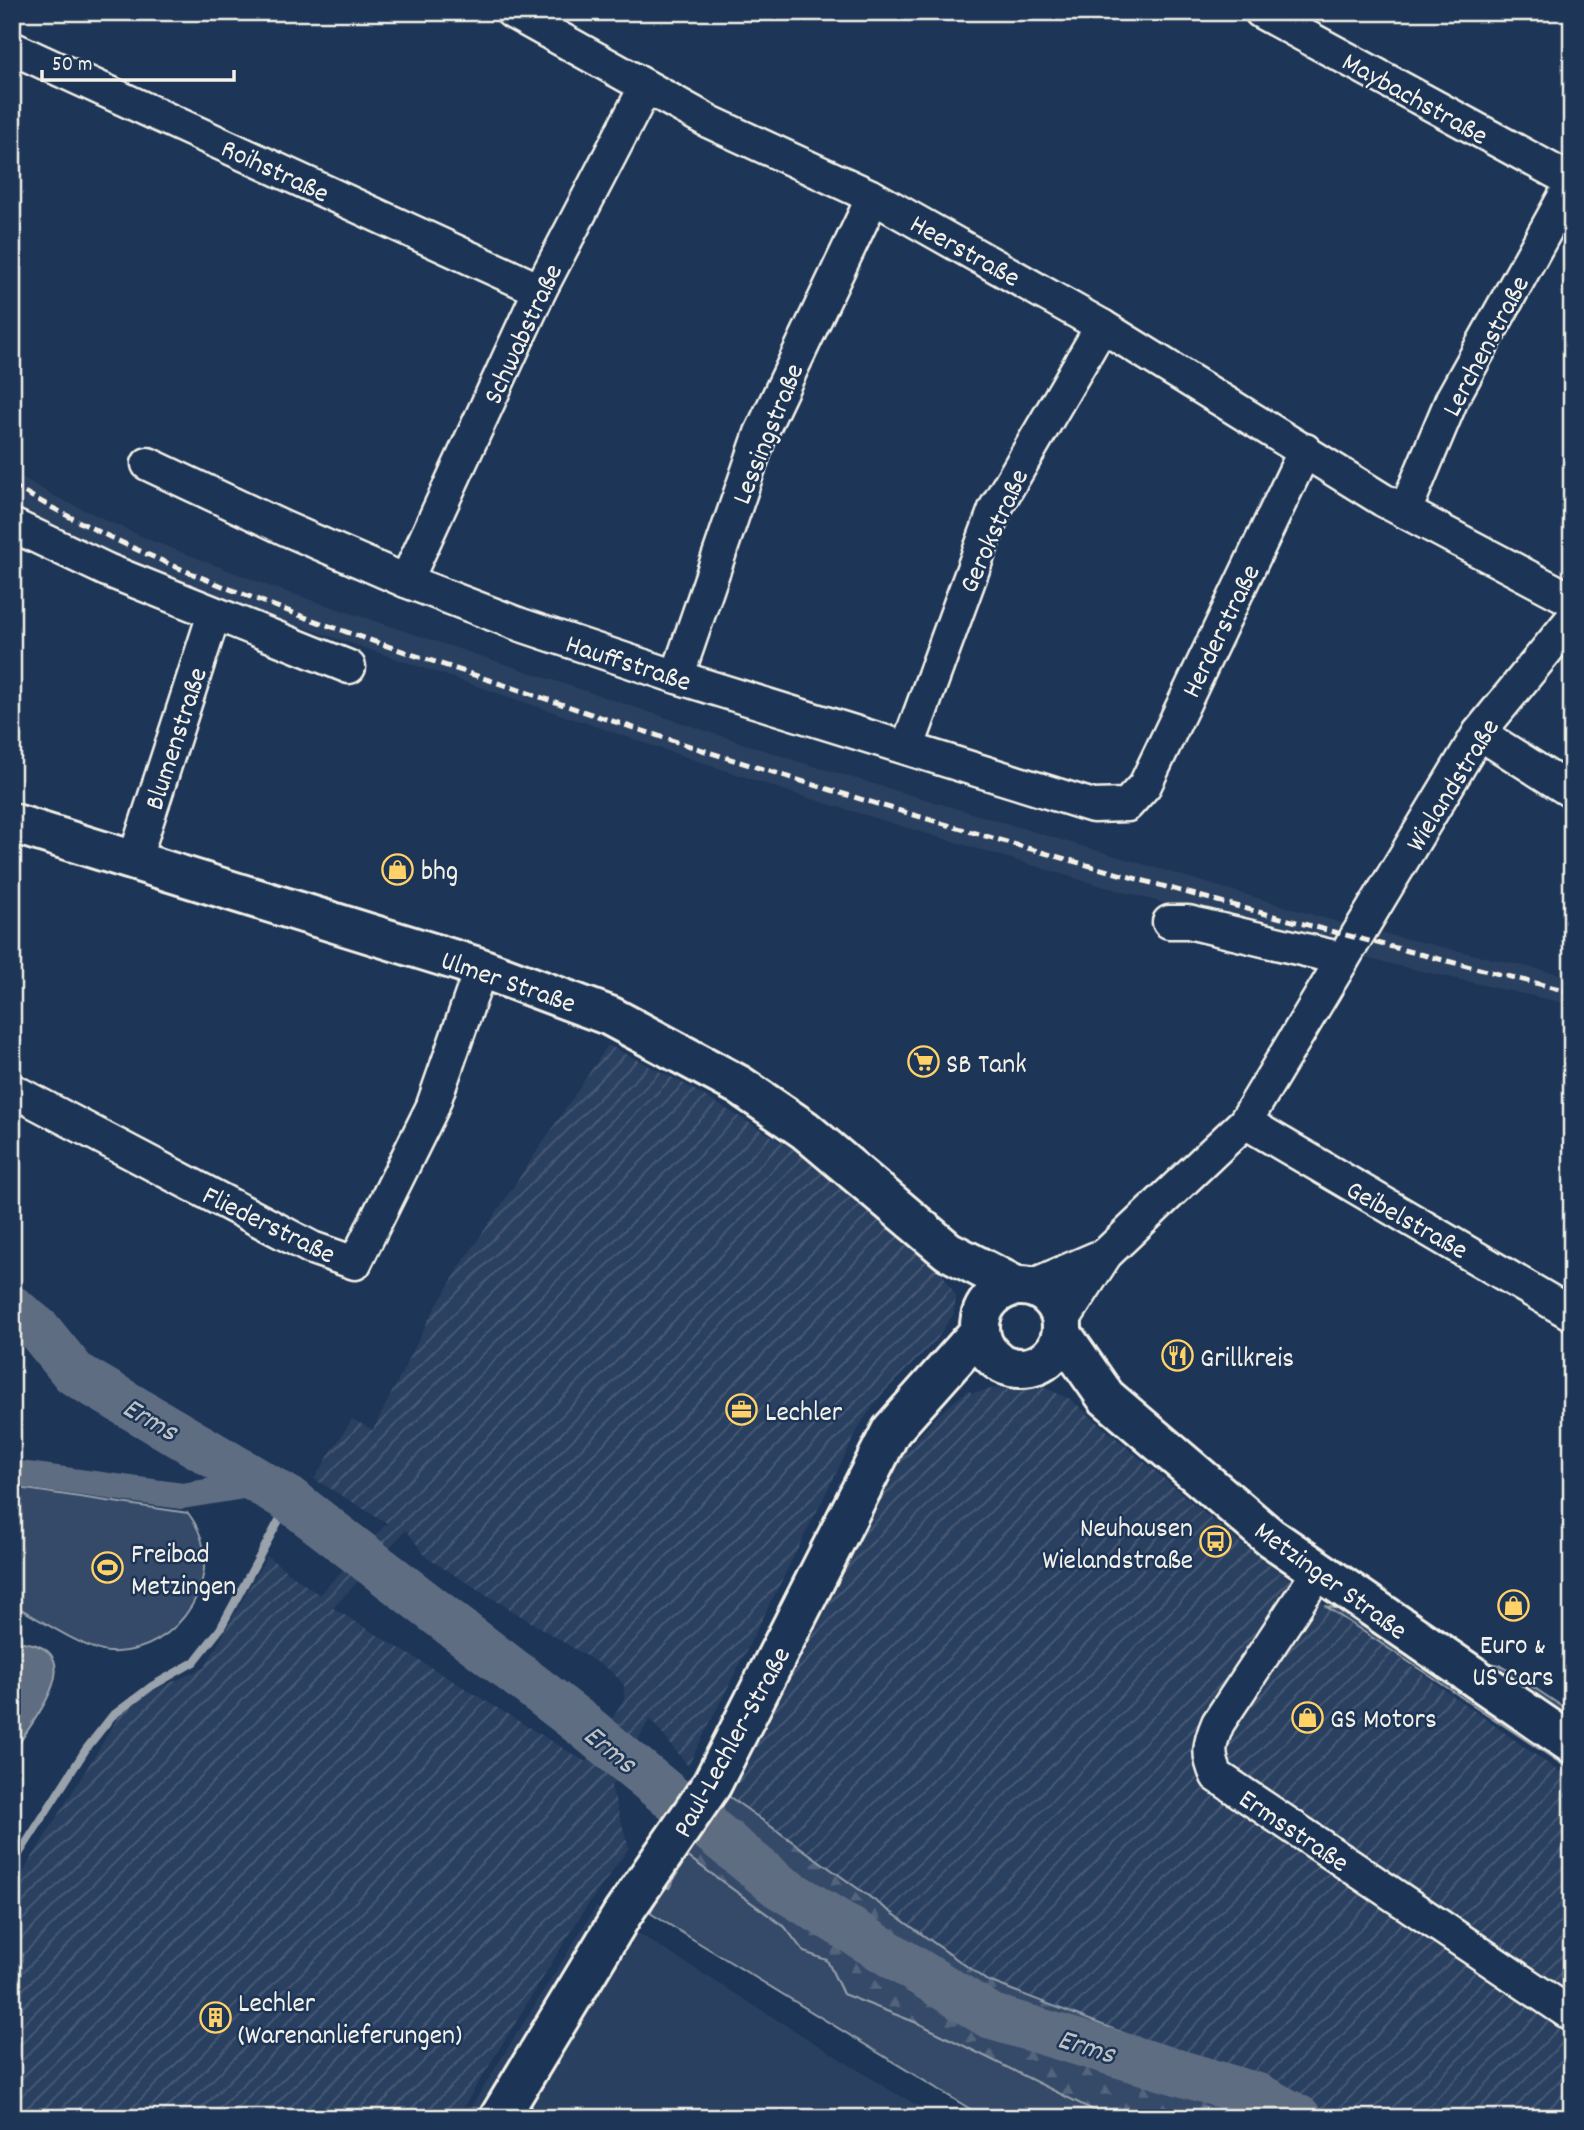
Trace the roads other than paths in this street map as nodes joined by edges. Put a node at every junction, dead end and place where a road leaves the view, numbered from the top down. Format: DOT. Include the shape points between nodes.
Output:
graph roads {
  1 [pos="512,12"];
  2 [pos="1261,12"];
  3 [pos="12,48"];
  4 [pos="645,88"];
  5 [pos="1572,182"];
  6 [pos="873,197"];
  7 [pos="540,290"];
  8 [pos="1102,326"];
  9 [pos="1305,450"];
  10 [pos="148,464"];
  11 [pos="1405,511"];
  12 [pos="12,525"];
  13 [pos="406,582"];
  14 [pos="1572,600"];
  15 [pos="214,614"];
  16 [pos="1572,619"];
  17 [pos="349,667"];
  18 [pos="677,677"];
  19 [pos="1479,733"];
  20 [pos="908,746"];
  21 [pos="1572,792"];
  22 [pos="1127,805"];
  23 [pos="12,823"];
  24 [pos="134,862"];
  25 [pos="1169,922"];
  26 [pos="1343,959"];
  27 [pos="481,968"];
  28 [pos="12,1090"];
  29 [pos="1244,1122"];
  30 [pos="948,1251"];
  31 [pos="1106,1254"];
  32 [pos="1023,1286"];
  33 [pos="1572,1314"];
  34 [pos="981,1325"];
  35 [pos="1062,1328"];
  36 [pos="1020,1366"];
  37 [pos="923,1393"];
  38 [pos="1106,1397"];
  39 [pos="1319,1571"];
  40 [pos="1572,1744"];
  41 [pos="1572,2015"];
  42 [pos="499,2118"];
  1 -- 4 [label="street, Heerstraße"];
  2 -- 5 [label="street, Maybachstraße"];
  3 -- 7 [label="street, Roihstraße"];
  4 -- 6 [label="street, Heerstraße"];
  4 -- 7 [label="street, Schwabstraße"];
  5 -- 11 [label="street, Lerchenstraße" via="1451,400"];
  6 -- 8 [label="street, Heerstraße"];
  6 -- 18 [label="street, Lessingstraße" via="761,433"];
  7 -- 13 [label="street, Schwabstraße"];
  8 -- 9 [label="street, Heerstraße"];
  8 -- 20 [label="street, Gerokstraße" via="995,509"];
  9 -- 11 [label="street, Heerstraße"];
  9 -- 22 [label="street, Herderstraße" via="1145,785"];
  10 -- 13 [label="street, Hauffstraße"];
  11 -- 14 [label="street, Heerstraße"];
  12 -- 15 [label="street"];
  13 -- 18 [label="street, Hauffstraße"];
  15 -- 17 [label="street"];
  15 -- 24 [label="street, Blumenstraße"];
  16 -- 19 [label="street, Wielandstraße"];
  18 -- 20 [label="street, Hauffstraße"];
  19 -- 21 [label="street"];
  19 -- 26 [label="street, Wielandstraße"];
  20 -- 22 [label="street, Hauffstraße" via="1093,806"];
  23 -- 24 [label="street, Ulmer Straße"];
  24 -- 27 [label="street, Ulmer Straße"];
  25 -- 26 [label="street" via="1188,922"];
  26 -- 29 [label="street, Wielandstraße"];
  27 -- 28 [label="street, Fliederstraße" via="432,1108 355,1263 312,1248"];
  27 -- 30 [label="street, Ulmer Straße" via="610,1016 740,1084 805,1129"];
  29 -- 31 [label="street, Wielandstraße"];
  29 -- 33 [label="street, Geibelstraße"];
  30 -- 32 [label="street, Ulmer Straße"];
  30 -- 34 [label="street, Ulmer Straße"];
  31 -- 32 [label="street, Wielandstraße"];
  31 -- 35 [label="street, Wielandstraße"];
  32 -- 34 [label="street" via="993,1297"];
  32 -- 35 [label="street, Ulmer Straße" via="1051,1299"];
  34 -- 36 [label="street, Ulmer Straße" via="989,1353"];
  34 -- 37 [label="street, Paul-Lechler-Straße"];
  35 -- 36 [label="street" via="1052,1355"];
  35 -- 38 [label="street, Metzinger Straße"];
  36 -- 37 [label="street"];
  36 -- 38 [label="street, Metzinger Straße"];
  37 -- 42 [label="street, Paul-Lechler-Straße" via="891,1431 712,1784 586,1972"];
  38 -- 39 [label="street, Metzinger Straße" via="1270,1537"];
  39 -- 40 [label="street, Metzinger Straße"];
  39 -- 41 [label="street, Ermsstraße" via="1218,1723 1208,1758 1217,1776"];
}
